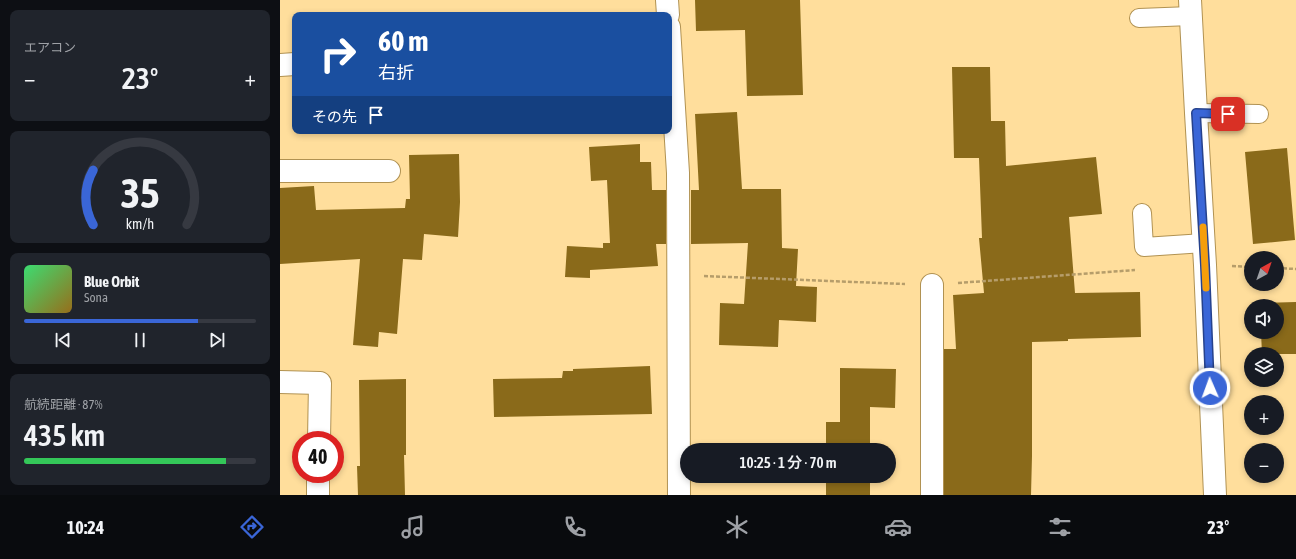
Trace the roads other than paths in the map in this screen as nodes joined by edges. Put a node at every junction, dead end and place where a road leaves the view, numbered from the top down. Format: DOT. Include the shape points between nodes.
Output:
graph roads {
  1 [pos="667,0"];
  2 [pos="1191,8"];
  3 [pos="668,12"];
  4 [pos="1139,18"];
  5 [pos="292,64"];
  6 [pos="280,65"];
  7 [pos="672,76"];
  8 [pos="1196,113"];
  9 [pos="1260,114"];
  10 [pos="280,171"];
  11 [pos="390,171"];
  12 [pos="1142,213"];
  13 [pos="1204,243"];
  14 [pos="932,285"];
  15 [pos="280,382"];
  16 [pos="319,431"];
  17 [pos="318,483"];
  18 [pos="318,495"];
  19 [pos="679,495"];
  20 [pos="932,495"];
  21 [pos="1215,495"];
  1 -- 3 [label="street"];
  2 -- 4 [label="lane"];
  2 -- 8 [label="street"];
  5 -- 6 [label="street"];
  7 -- 19 [label="street" via="678,173"];
  8 -- 9 [label="lane"];
  8 -- 13 [label="street"];
  10 -- 11 [label="street"];
  12 -- 13 [label="lane" via="1144,247"];
  13 -- 21 [label="street"];
  14 -- 20 [label="street"];
  15 -- 16 [label="street" via="320,383"];
  17 -- 18 [label="street"];
}
